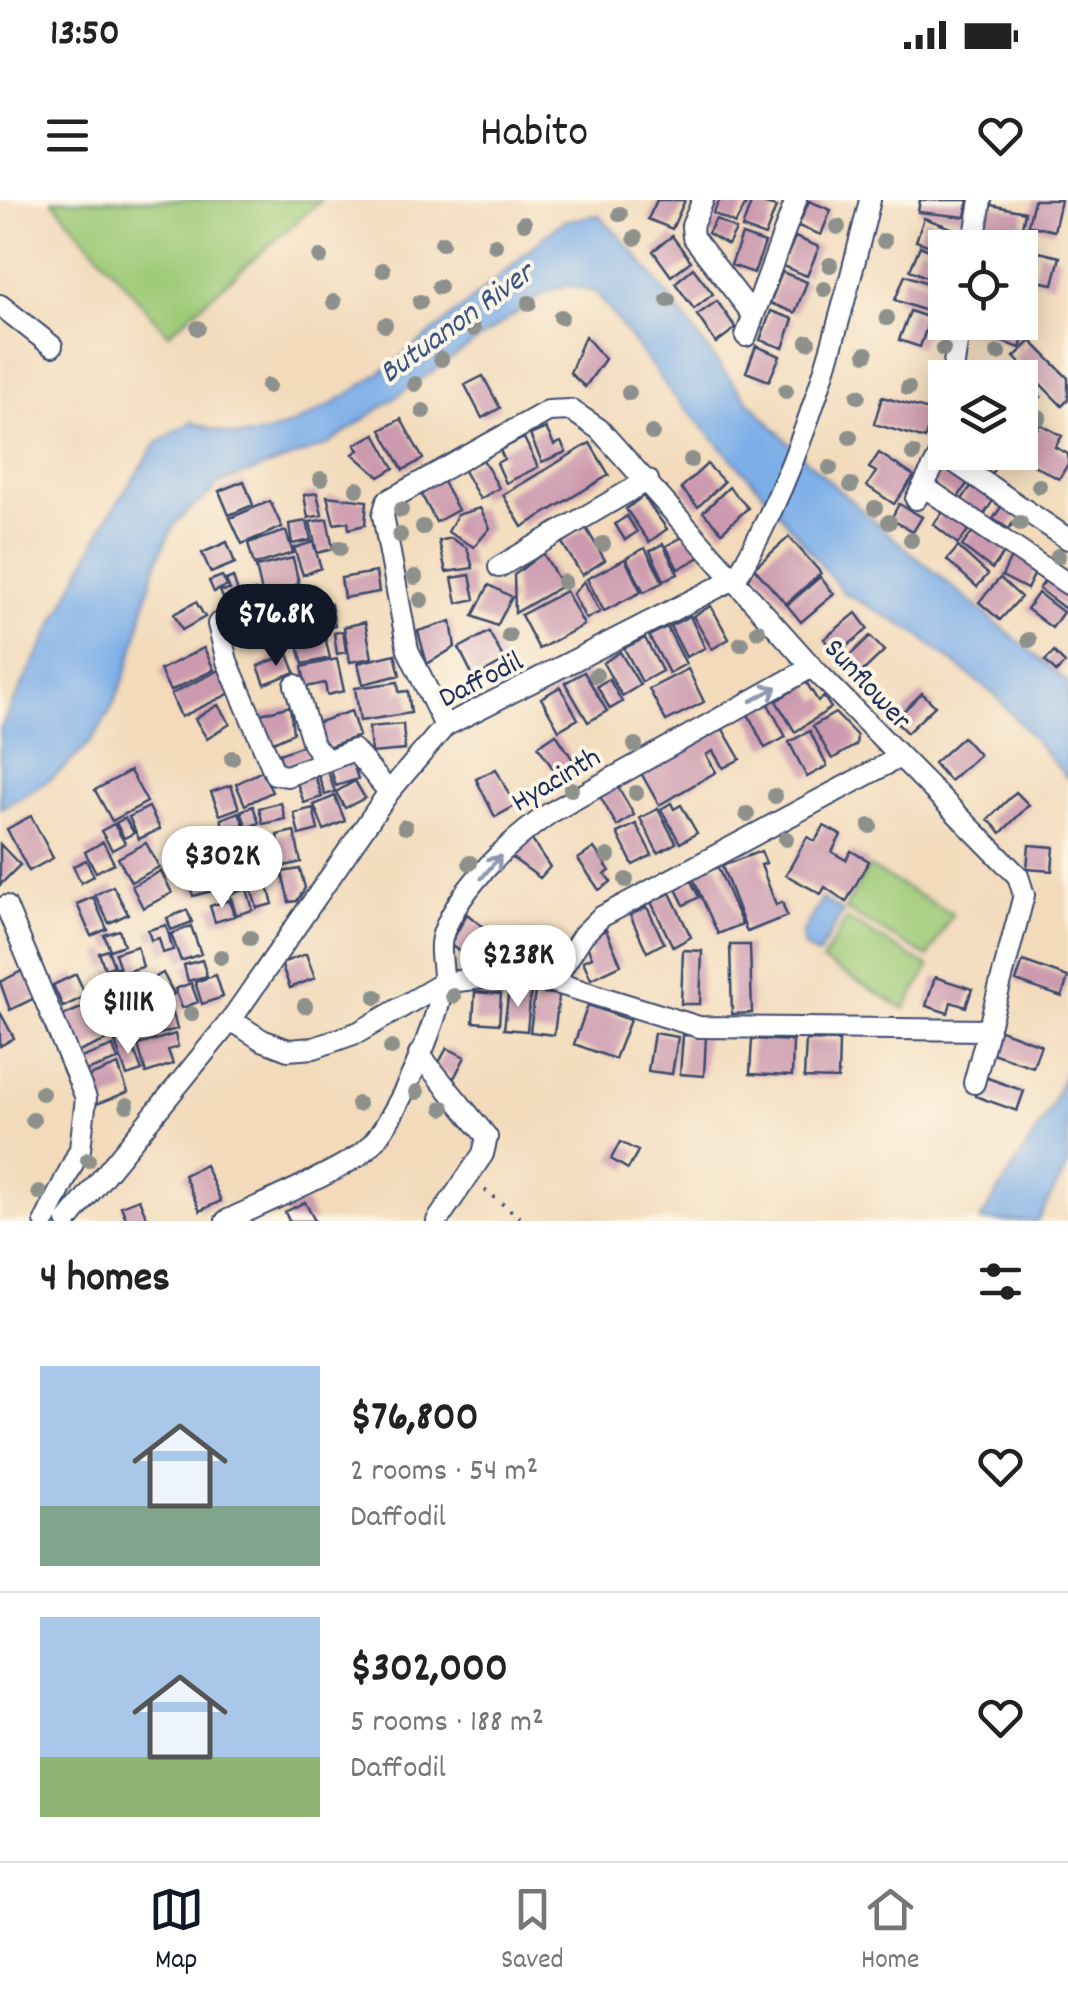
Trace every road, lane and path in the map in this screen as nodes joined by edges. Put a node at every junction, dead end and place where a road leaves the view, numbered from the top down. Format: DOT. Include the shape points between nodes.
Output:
graph roads {
  1 [pos="703,200"];
  2 [pos="796,200"];
  3 [pos="870,200"];
  4 [pos="980,200"];
  5 [pos="976,230"];
  6 [pos="0,305"];
  7 [pos="52,346"];
  8 [pos="932,470"];
  9 [pos="967,470"];
  10 [pos="648,480"];
  11 [pos="1068,539"];
  12 [pos="499,567"];
  13 [pos="736,578"];
  14 [pos="1068,584"];
  15 [pos="218,624"];
  16 [pos="812,667"];
  17 [pos="295,685"];
  18 [pos="445,726"];
  19 [pos="326,758"];
  20 [pos="898,758"];
  21 [pos="389,792"];
  22 [pos="6,906"];
  23 [pos="443,982"];
  24 [pos="553,982"];
  25 [pos="231,1020"];
  26 [pos="990,1030"];
  27 [pos="419,1054"];
  28 [pos="974,1084"];
  29 [pos="467,1176"];
  30 [pos="72,1220"];
  31 [pos="45,1221"];
  32 [pos="226,1221"];
  33 [pos="437,1221"];
  34 [pos="524,1221"];
  1 -- 2 [label="street" via="693,237 750,325"];
  3 -- 13 [label="street" via="840,324 801,443"];
  4 -- 5 [label="street"];
  6 -- 7 [label="street"];
  8 -- 14 [label="street" via="920,492"];
  9 -- 11 [label="street"];
  10 -- 12 [label="street"];
  10 -- 13 [label="street, Sunflower"];
  10 -- 18 [label="street, Sunflower" via="572,410 548,411 388,501 382,515 408,650"];
  13 -- 16 [label="street, Sunflower"];
  13 -- 18 [label="street, Daffodil"];
  15 -- 19 [label="street" via="275,774 287,776"];
  16 -- 20 [label="street, Sunflower"];
  23 -- 16 [label="street, Hyacinth, one-way" via="446,927 517,836"];
  17 -- 19 [label="street" via="313,744"];
  18 -- 21 [label="street, Daffodil"];
  19 -- 21 [label="street" via="359,752"];
  20 -- 24 [label="street" via="601,916"];
  20 -- 26 [label="street, Sunflower" via="1018,876 1024,895"];
  21 -- 25 [label="street, Daffodil"];
  22 -- 31 [label="street" via="86,1098 80,1148"];
  23 -- 24 [label="street" via="504,975"];
  23 -- 25 [label="street" via="359,1032 314,1048 288,1050"];
  23 -- 27 [label="street, Hyacinth"];
  24 -- 26 [label="street" via="699,1028"];
  25 -- 30 [label="street, Daffodil"];
  26 -- 28 [label="street, Sunflower"];
  27 -- 29 [label="street" via="487,1137"];
  27 -- 32 [label="street, Hyacinth" via="368,1150"];
  29 -- 33 [label="street"];
  29 -- 34 [label="path"];
}
